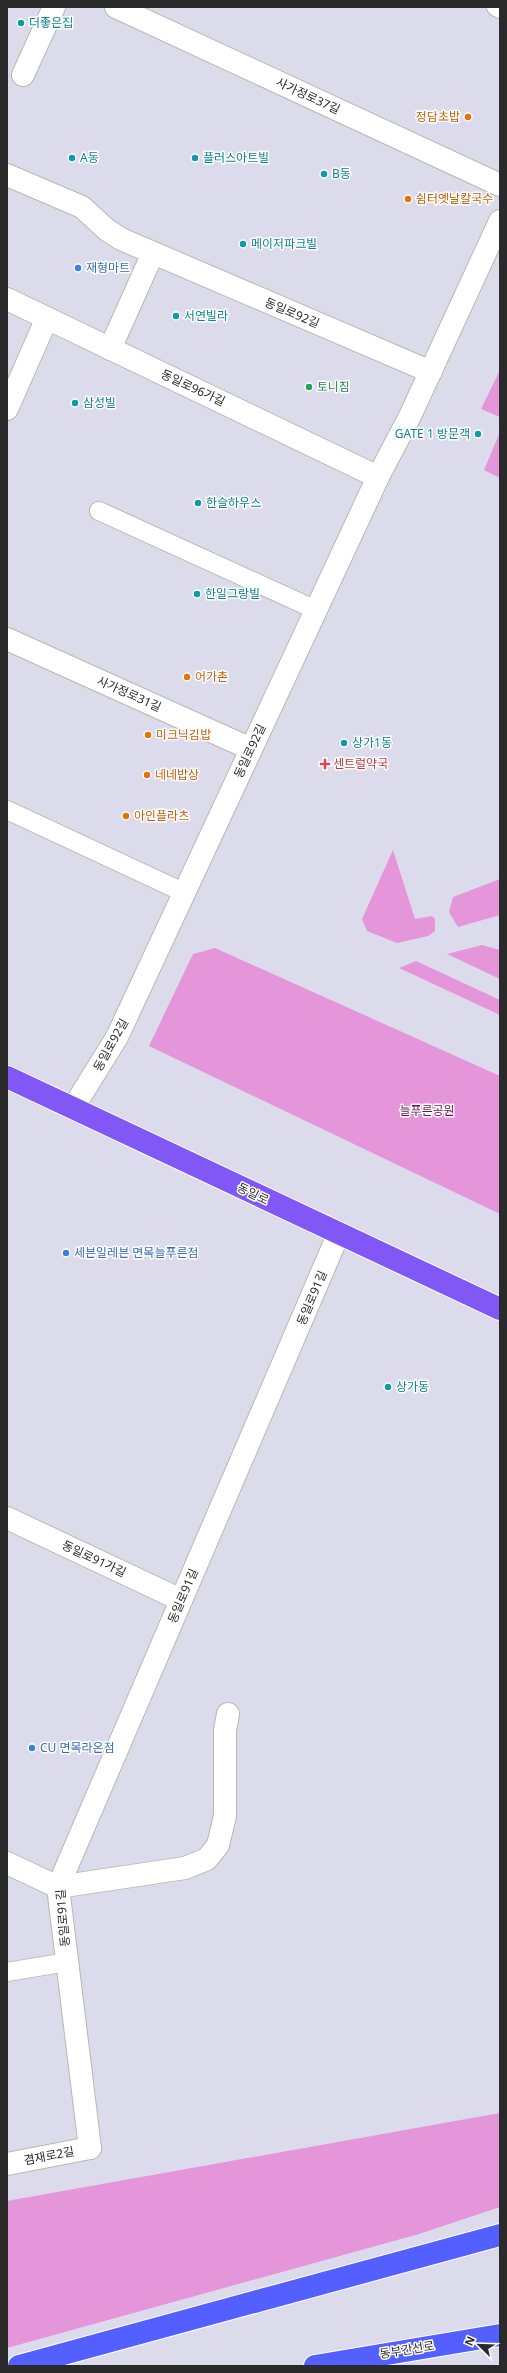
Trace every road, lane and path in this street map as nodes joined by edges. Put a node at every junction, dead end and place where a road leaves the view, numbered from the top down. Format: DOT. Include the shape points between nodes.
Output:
graph roads {
  1 [pos="54,7"];
  2 [pos="116,7"];
  3 [pos="496,7"];
  4 [pos="500,9"];
  5 [pos="23,75"];
  6 [pos="7,175"];
  7 [pos="500,185"];
  8 [pos="500,221"];
  9 [pos="153,253"];
  10 [pos="7,299"];
  11 [pos="47,318"];
  12 [pos="110,348"];
  13 [pos="431,372"];
  14 [pos="7,409"];
  15 [pos="378,477"];
  16 [pos="99,511"];
  17 [pos="316,610"];
  18 [pos="7,639"];
  19 [pos="251,749"];
  20 [pos="7,810"];
  21 [pos="185,893"];
  22 [pos="7,1077"];
  23 [pos="73,1108"];
  24 [pos="338,1235"];
  25 [pos="500,1310"];
  26 [pos="7,1518"];
  27 [pos="181,1600"];
  28 [pos="228,1714"];
  29 [pos="7,1863"];
  30 [pos="58,1886"];
  31 [pos="67,1962"];
  32 [pos="7,1972"];
  33 [pos="90,2148"];
  34 [pos="7,2164"];
  35 [pos="500,2235"];
  36 [pos="500,2335"];
  37 [pos="19,2366"];
  38 [pos="315,2366"];
  1 -- 5 [label="street"];
  2 -- 7 [label="street, 사가정로37길"];
  3 -- 4 [label="lane"];
  6 -- 9 [label="street, 동일로92길" via="82,207 113,235"];
  8 -- 13 [label="street, 동일로92길"];
  9 -- 12 [label="street"];
  9 -- 13 [label="street, 동일로92길"];
  10 -- 11 [label="street, 동일로96가길"];
  11 -- 12 [label="street, 동일로96가길"];
  11 -- 14 [label="street"];
  12 -- 15 [label="street, 동일로96가길"];
  13 -- 15 [label="street, 동일로92길"];
  15 -- 17 [label="street, 동일로92길"];
  16 -- 17 [label="lane"];
  17 -- 19 [label="street, 동일로92길"];
  18 -- 19 [label="street, 사가정로31길"];
  19 -- 21 [label="street, 동일로92길"];
  20 -- 21 [label="lane"];
  21 -- 23 [label="street, 동일로92길" via="117,1037"];
  22 -- 23 [label="main road, 동일로"];
  23 -- 24 [label="main road, 동일로"];
  24 -- 25 [label="main road, 동일로"];
  24 -- 27 [label="street, 동일로91길"];
  26 -- 27 [label="street, 동일로91가길"];
  27 -- 30 [label="street, 동일로91길"];
  28 -- 30 [label="street" via="225,1730 225,1816 218,1845 207,1859 184,1868"];
  29 -- 30 [label="street"];
  30 -- 31 [label="street, 동일로91길"];
  31 -- 32 [label="lane, 동일로91길"];
  31 -- 33 [label="street, 동일로91길"];
  33 -- 34 [label="street, 겸재로2길"];
  35 -- 37 [label="highway"];
  36 -- 38 [label="highway, 동부간선로"];
}
